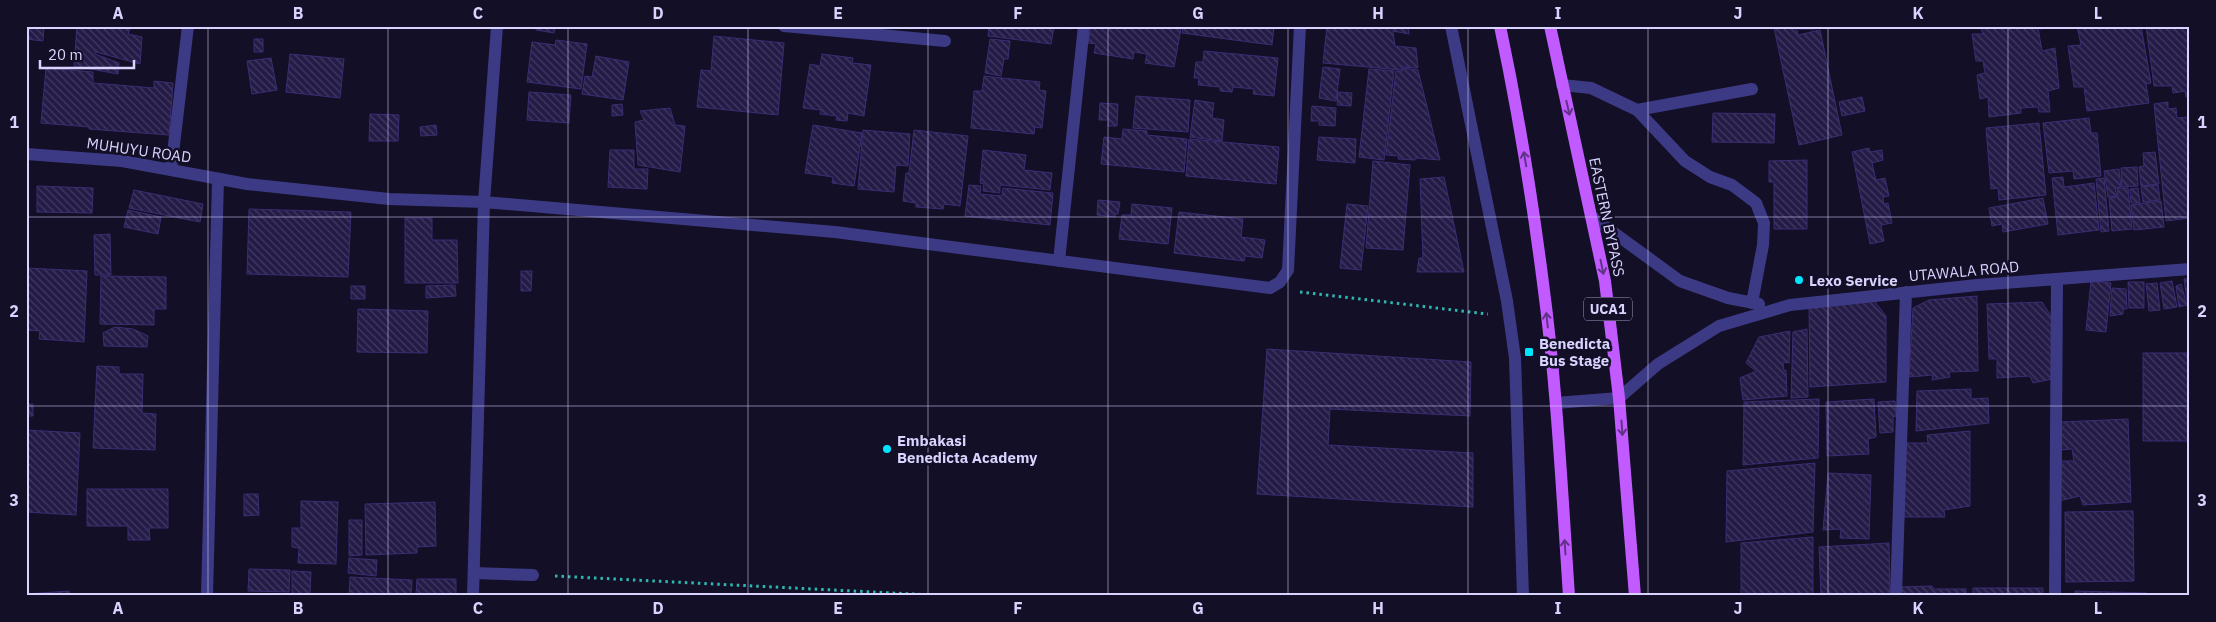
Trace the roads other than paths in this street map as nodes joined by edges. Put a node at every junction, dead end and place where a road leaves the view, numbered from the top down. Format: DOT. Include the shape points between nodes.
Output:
graph roads {
  1 [pos="188,26"];
  2 [pos="497,26"];
  3 [pos="784,26"];
  4 [pos="1084,26"];
  5 [pos="1300,26"];
  6 [pos="1451,26"];
  7 [pos="1500,26"];
  8 [pos="1550,26"];
  9 [pos="945,41"];
  10 [pos="1562,85"];
  11 [pos="1752,89"];
  12 [pos="1637,110"];
  13 [pos="26,154"];
  14 [pos="171,170"];
  15 [pos="218,179"];
  16 [pos="484,202"];
  17 [pos="1591,216"];
  18 [pos="1060,261"];
  19 [pos="2190,269"];
  20 [pos="2057,279"];
  21 [pos="1906,292"];
  22 [pos="1752,303"];
  23 [pos="1776,309"];
  24 [pos="1619,398"];
  25 [pos="1556,403"];
  26 [pos="474,573"];
  27 [pos="533,575"];
  28 [pos="207,596"];
  29 [pos="474,596"];
  30 [pos="1523,596"];
  31 [pos="1569,596"];
  32 [pos="1635,596"];
  33 [pos="1896,596"];
  34 [pos="2055,596"];
  1 -- 14 [label="street"];
  2 -- 16 [label="street"];
  3 -- 9 [label="street"];
  4 -- 18 [label="street"];
  5 -- 18 [label="street, MUHUYU ROAD" via="1288,270 1280,282 1270,288"];
  6 -- 30 [label="street" via="1515,358"];
  25 -- 7 [label="main road, one-way" via="1544,285 1528,176"];
  8 -- 10 [label="main road, EASTERN BYPASS / UCA1"];
  10 -- 12 [label="street" via="1591,88"];
  10 -- 17 [label="main road, EASTERN BYPASS / UCA1, one-way"];
  11 -- 12 [label="street"];
  12 -- 22 [label="street" via="1685,161 1710,177 1732,185 1756,203 1764,223"];
  13 -- 14 [label="street, MUHUYU ROAD" via="122,161"];
  14 -- 15 [label="street, MUHUYU ROAD"];
  15 -- 16 [label="street, MUHUYU ROAD" via="389,198"];
  15 -- 28 [label="street"];
  16 -- 18 [label="street, MUHUYU ROAD" via="835,232"];
  16 -- 26 [label="street"];
  17 -- 22 [label="street" via="1680,281"];
  17 -- 24 [label="main road, EASTERN BYPASS / UCA1, one-way" via="1605,281"];
  19 -- 20 [label="street, UTAWALA ROAD"];
  20 -- 21 [label="street, UTAWALA ROAD"];
  20 -- 34 [label="street"];
  21 -- 23 [label="street, UTAWALA ROAD"];
  21 -- 33 [label="street"];
  22 -- 23 [label="street"];
  23 -- 24 [label="street, UTAWALA ROAD" via="1719,326 1658,364"];
  24 -- 25 [label="street"];
  24 -- 32 [label="main road, EASTERN BYPASS / UCA1, one-way"];
  31 -- 25 [label="main road, one-way"];
  26 -- 27 [label="street"];
  26 -- 29 [label="street"];
}
